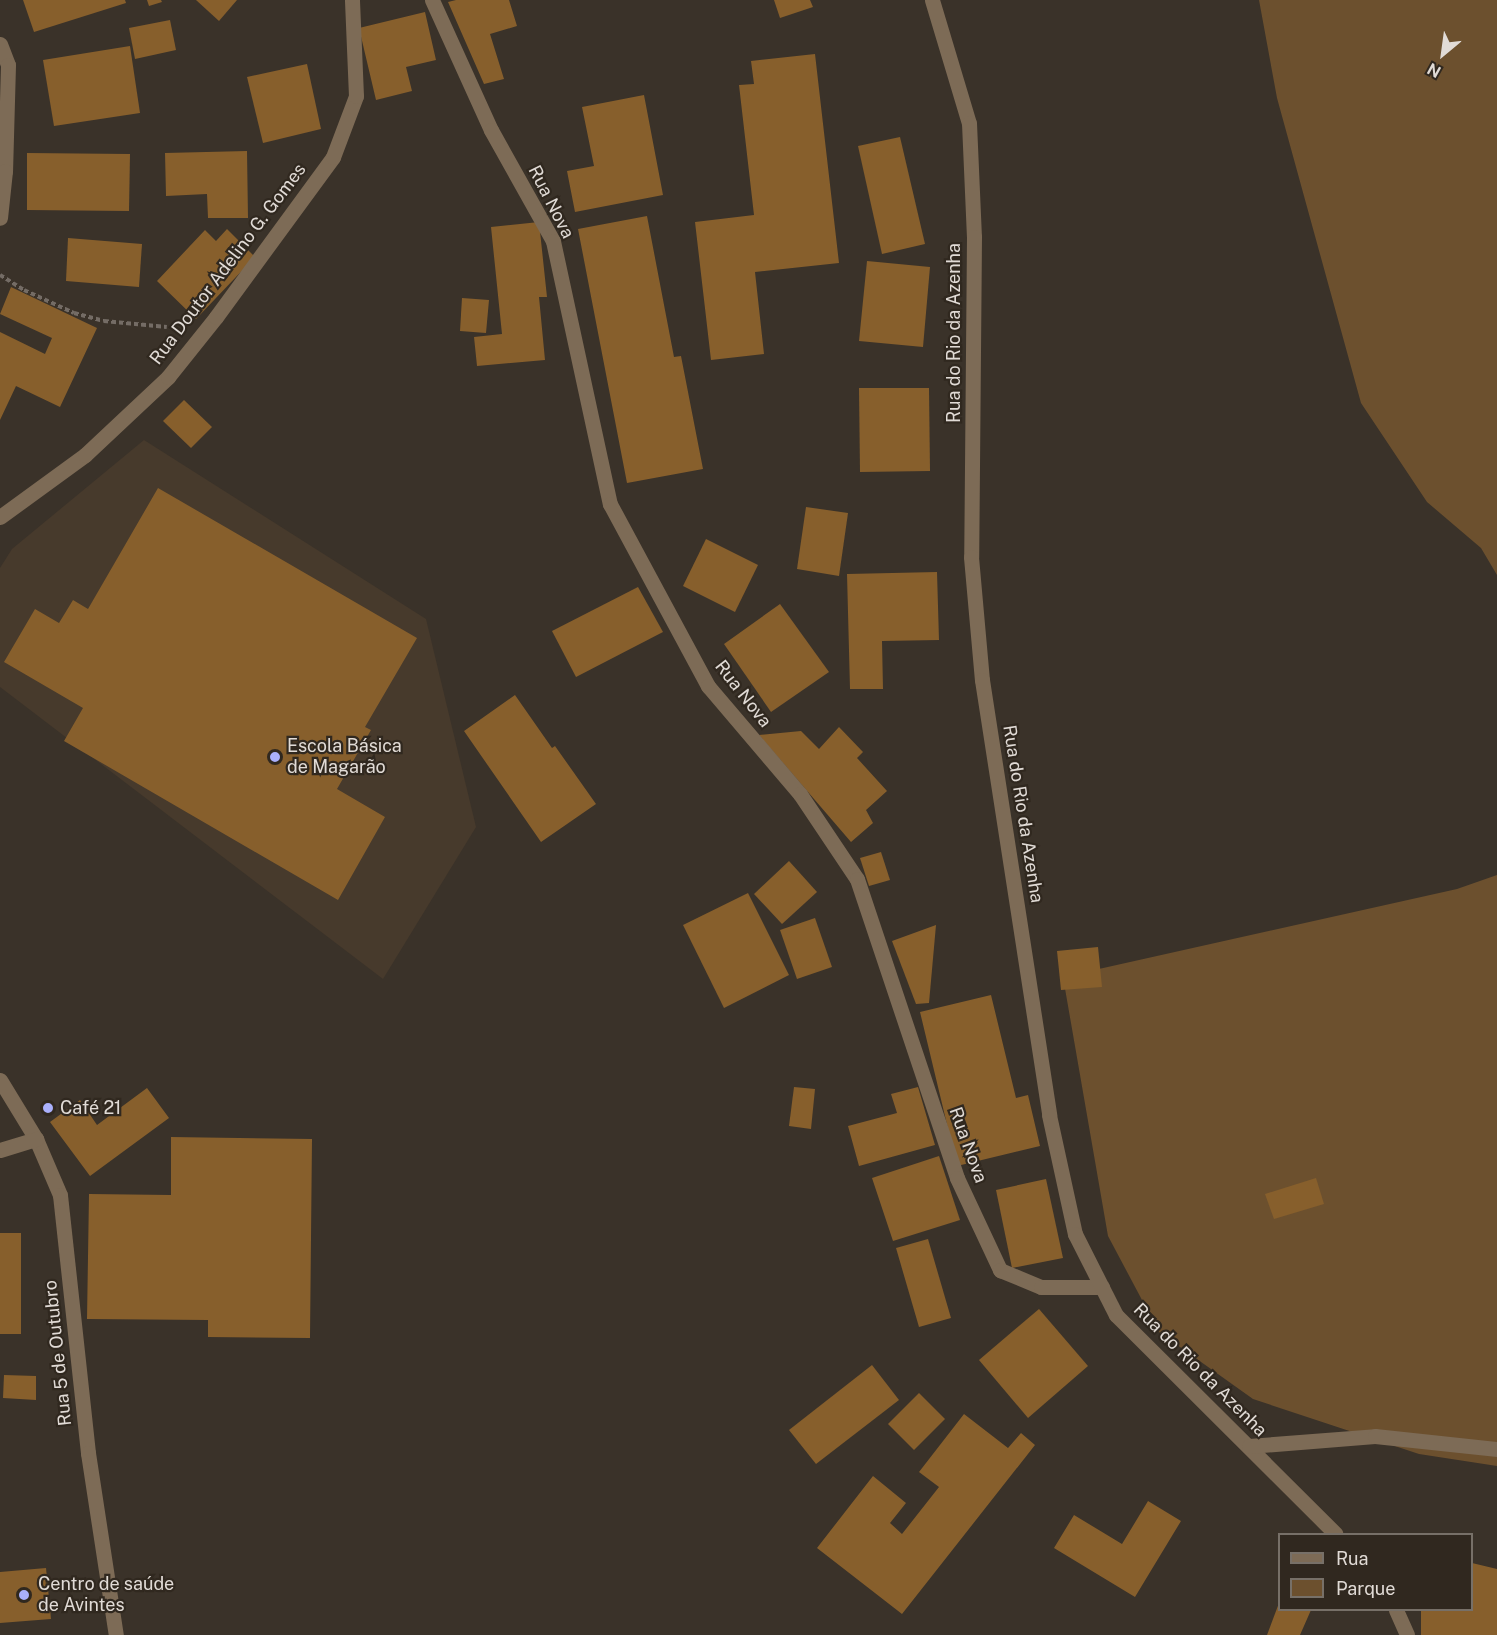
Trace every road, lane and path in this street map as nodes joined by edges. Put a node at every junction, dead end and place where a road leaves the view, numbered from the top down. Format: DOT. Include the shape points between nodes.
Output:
graph roads {
  1 [pos="352,0"];
  2 [pos="432,0"];
  3 [pos="932,0"];
  4 [pos="0,44"];
  5 [pos="3,158"];
  6 [pos="0,218"];
  7 [pos="0,275"];
  8 [pos="216,317"];
  9 [pos="0,517"];
  10 [pos="0,1080"];
  11 [pos="36,1139"];
  12 [pos="0,1150"];
  13 [pos="1102,1287"];
  14 [pos="1249,1446"];
  15 [pos="1497,1449"];
  16 [pos="1335,1533"];
  17 [pos="1396,1611"];
  18 [pos="116,1635"];
  19 [pos="1407,1635"];
  1 -- 8 [label="street, Rua Doutor Adelino G. Gomes" via="356,96 333,157"];
  2 -- 13 [label="street, Rua Nova" via="491,130 553,241 610,504 708,686 800,794 857,879 957,1178 1000,1270 1041,1287"];
  3 -- 13 [label="street, Rua do Rio da Azenha" via="969,123 974,237 972,557 982,680 1048,1115 1075,1234"];
  4 -- 5 [label="street" via="8,65"];
  5 -- 6 [label="street"];
  7 -- 8 [label="path" via="74,313 104,321 190,328"];
  8 -- 9 [label="street, Rua Doutor Adelino G. Gomes" via="168,377 85,455"];
  10 -- 11 [label="street, Rua 5 de Outubro"];
  11 -- 12 [label="street"];
  11 -- 18 [label="street, Rua 5 de Outubro" via="60,1195 88,1453"];
  13 -- 14 [label="street, Rua do Rio da Azenha" via="1116,1315"];
  14 -- 15 [label="street" via="1376,1436"];
  14 -- 16 [label="street, Rua do Rio da Azenha"];
  17 -- 19 [label="street"];
}
